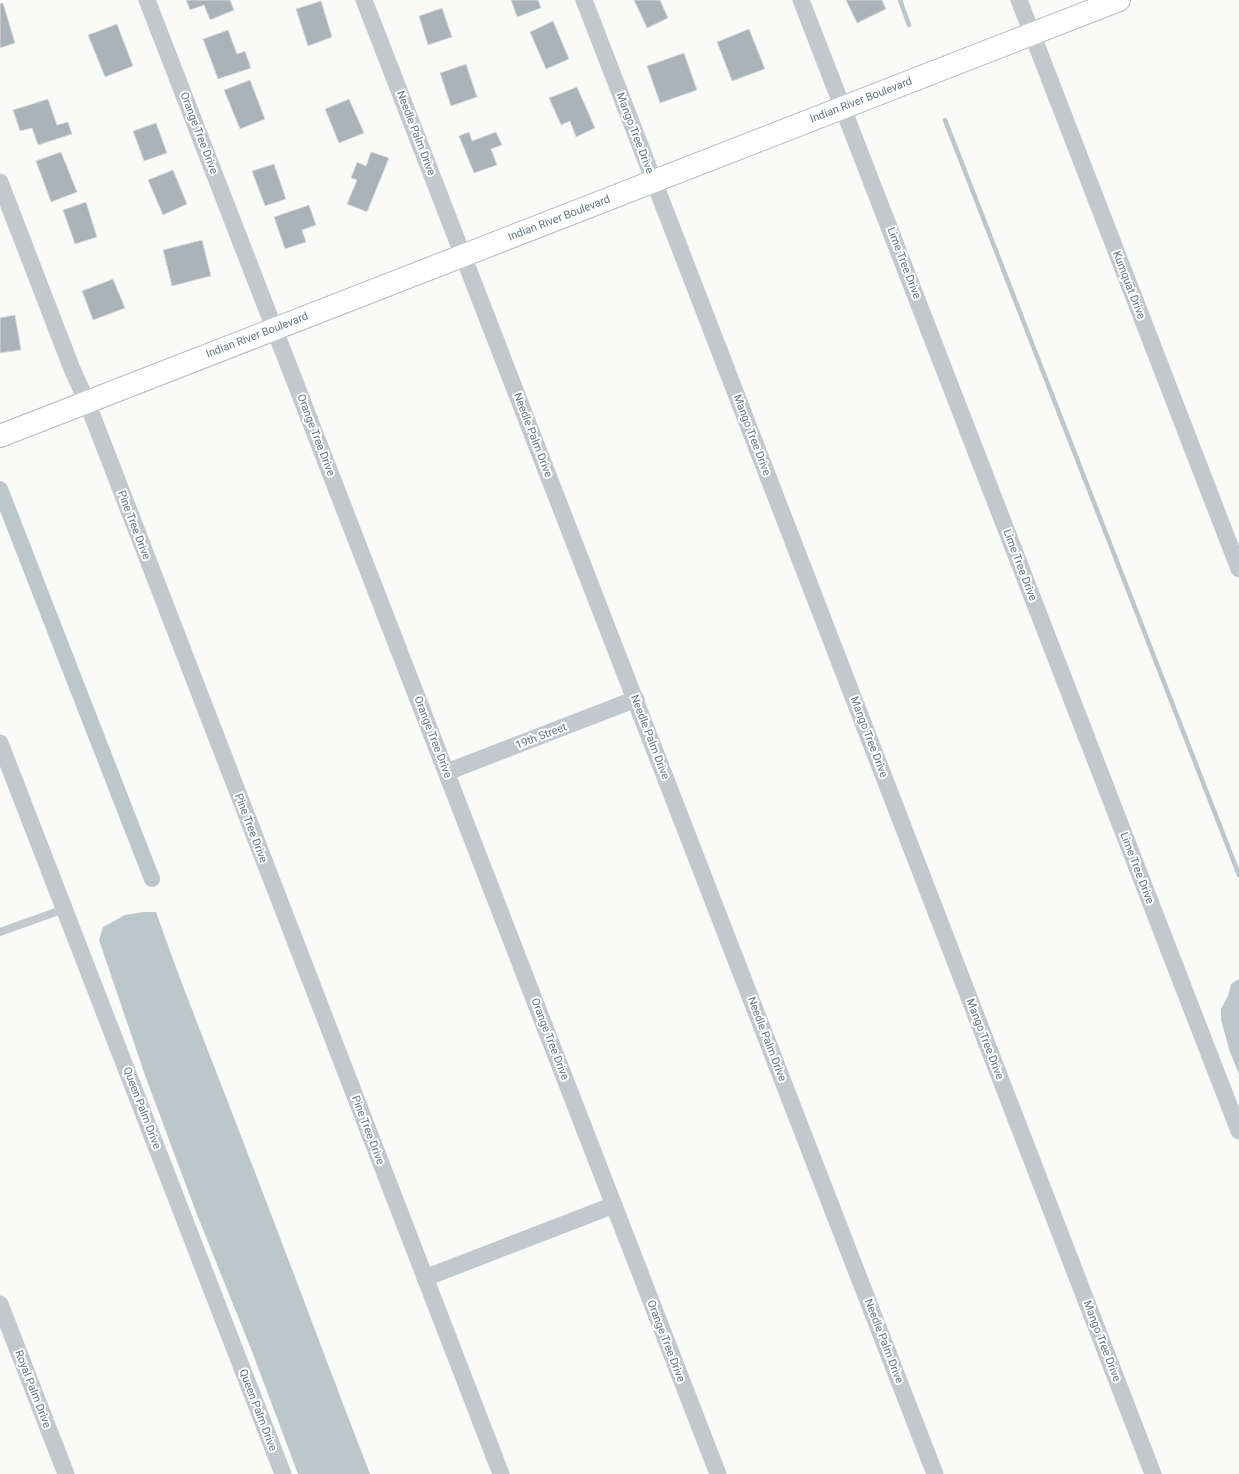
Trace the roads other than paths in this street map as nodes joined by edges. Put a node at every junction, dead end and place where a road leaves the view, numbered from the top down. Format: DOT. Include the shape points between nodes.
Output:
graph roads {
  1 [pos="147,0"];
  2 [pos="364,0"];
  3 [pos="584,0"];
  4 [pos="801,0"];
  5 [pos="1019,0"];
  6 [pos="1119,0"];
  7 [pos="1032,34"];
  8 [pos="843,107"];
  9 [pos="654,181"];
  10 [pos="0,182"];
  11 [pos="464,255"];
  12 [pos="275,328"];
  13 [pos="86,402"];
  14 [pos="0,436"];
  15 [pos="1239,569"];
  16 [pos="636,699"];
  17 [pos="0,742"];
  18 [pos="446,772"];
  19 [pos="64,909"];
  20 [pos="0,932"];
  21 [pos="1239,1131"];
  22 [pos="614,1205"];
  23 [pos="425,1278"];
  24 [pos="0,1304"];
  25 [pos="66,1474"];
  26 [pos="283,1474"];
  27 [pos="501,1474"];
  28 [pos="718,1474"];
  29 [pos="935,1474"];
  30 [pos="1153,1474"];
  1 -- 12 [label="street, Orange Tree Drive"];
  2 -- 11 [label="street, Needle Palm Drive"];
  3 -- 9 [label="street, Mango Tree Drive"];
  4 -- 8 [label="street, Lime Tree Drive"];
  5 -- 7 [label="street, Kumquat Drive"];
  6 -- 7 [label="main road, Indian River Boulevard"];
  7 -- 8 [label="main road, Indian River Boulevard"];
  7 -- 15 [label="street, Kumquat Drive"];
  8 -- 9 [label="main road, Indian River Boulevard"];
  8 -- 21 [label="street, Lime Tree Drive"];
  9 -- 11 [label="main road, Indian River Boulevard"];
  9 -- 30 [label="street, Mango Tree Drive"];
  10 -- 13 [label="street, Pine Tree Drive"];
  11 -- 12 [label="main road, Indian River Boulevard"];
  11 -- 16 [label="street, Needle Palm Drive"];
  12 -- 13 [label="main road, Indian River Boulevard"];
  12 -- 18 [label="street, Orange Tree Drive"];
  13 -- 14 [label="main road, Indian River Boulevard"];
  13 -- 23 [label="street, Pine Tree Drive"];
  16 -- 18 [label="street, 19th Street"];
  16 -- 29 [label="street, Needle Palm Drive"];
  17 -- 19 [label="street, Queen Palm Drive"];
  18 -- 22 [label="street, Orange Tree Drive"];
  19 -- 20 [label="lane"];
  19 -- 26 [label="street, Queen Palm Drive"];
  22 -- 23 [label="street"];
  22 -- 28 [label="street, Orange Tree Drive"];
  23 -- 27 [label="street, Pine Tree Drive"];
  24 -- 25 [label="street, Royal Palm Drive"];
}
